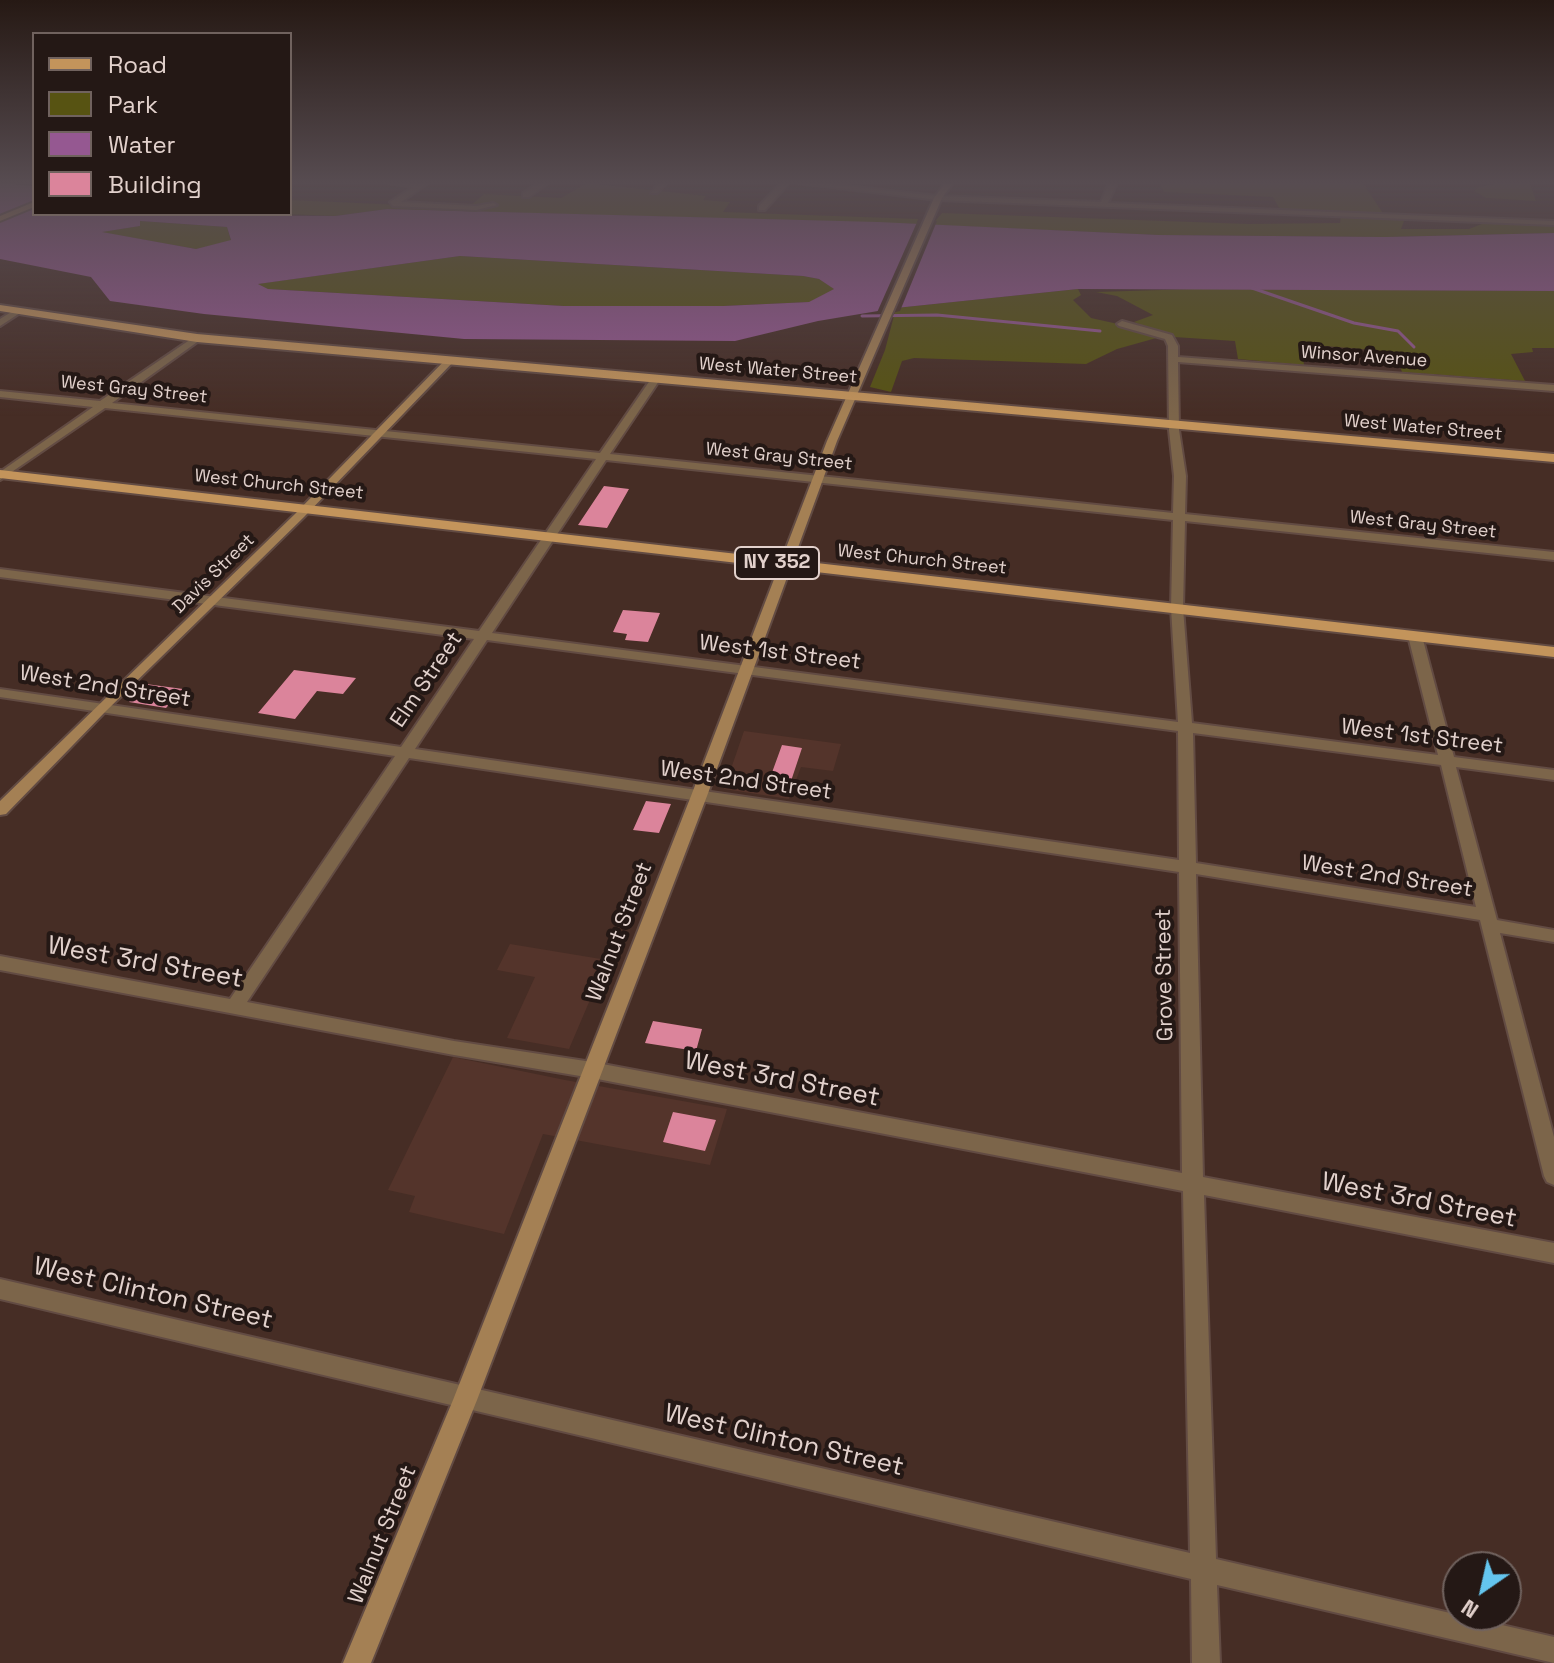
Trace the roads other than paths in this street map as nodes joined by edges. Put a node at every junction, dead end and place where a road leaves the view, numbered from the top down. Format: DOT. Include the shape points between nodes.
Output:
graph roads {
  1 [pos="910,261"];
  2 [pos="0,308"];
  3 [pos="19,311"];
  4 [pos="0,323"];
  5 [pos="1122,324"];
  6 [pos="197,338"];
  7 [pos="1172,359"];
  8 [pos="450,360"];
  9 [pos="656,378"];
  10 [pos="1554,388"];
  11 [pos="0,394"];
  12 [pos="853,396"];
  13 [pos="102,405"];
  14 [pos="1174,425"];
  15 [pos="381,433"];
  16 [pos="603,457"];
  17 [pos="1554,458"];
  18 [pos="1,475"];
  19 [pos="817,479"];
  20 [pos="306,509"];
  21 [pos="1180,518"];
  22 [pos="550,536"];
  23 [pos="1554,556"];
  24 [pos="787,564"];
  25 [pos="0,573"];
  26 [pos="213,600"];
  27 [pos="1177,608"];
  28 [pos="484,634"];
  29 [pos="1415,636"];
  30 [pos="1554,652"];
  31 [pos="747,671"];
  32 [pos="0,693"];
  33 [pos="100,709"];
  34 [pos="1185,728"];
  35 [pos="405,753"];
  36 [pos="1447,762"];
  37 [pos="1554,775"];
  38 [pos="699,796"];
  39 [pos="0,810"];
  40 [pos="1187,867"];
  41 [pos="1487,920"];
  42 [pos="1554,936"];
  43 [pos="0,963"];
  44 [pos="235,1006"];
  45 [pos="592,1070"];
  46 [pos="1554,1176"];
  47 [pos="1193,1185"];
  48 [pos="1554,1253"];
  49 [pos="0,1289"];
  50 [pos="465,1400"];
  51 [pos="1203,1568"];
  52 [pos="1554,1651"];
  53 [pos="357,1663"];
  54 [pos="1206,1663"];
  1 -- 12 [label="street, Walnut Street"];
  2 -- 3 [label="main road, West Water Street"];
  3 -- 4 [label="street"];
  3 -- 6 [label="main road, West Water Street"];
  5 -- 7 [label="street" via="1169,337"];
  6 -- 8 [label="main road, West Water Street"];
  6 -- 13 [label="street"];
  7 -- 10 [label="street, Winsor Avenue"];
  7 -- 14 [label="street, Grove Street"];
  8 -- 9 [label="main road, West Water Street"];
  8 -- 15 [label="street, Davis Street"];
  9 -- 12 [label="main road, West Water Street"];
  9 -- 16 [label="street, Elm Street"];
  11 -- 13 [label="street, West Gray Street"];
  12 -- 14 [label="main road, West Water Street"];
  12 -- 19 [label="street, Walnut Street"];
  13 -- 15 [label="street, West Gray Street"];
  13 -- 18 [label="street"];
  14 -- 17 [label="main road, West Water Street"];
  14 -- 21 [label="street, Grove Street"];
  15 -- 16 [label="street, West Gray Street"];
  15 -- 20 [label="street, Davis Street"];
  16 -- 19 [label="street, West Gray Street"];
  16 -- 22 [label="street, Elm Street"];
  18 -- 20 [label="main road, West Church Street / NY 352"];
  19 -- 21 [label="street, West Gray Street"];
  19 -- 24 [label="street, Walnut Street"];
  20 -- 22 [label="main road, West Church Street / NY 352"];
  20 -- 26 [label="street, Davis Street"];
  21 -- 23 [label="street, West Gray Street"];
  21 -- 27 [label="street, Grove Street"];
  22 -- 24 [label="main road, West Church Street / NY 352"];
  22 -- 28 [label="street, Elm Street"];
  24 -- 27 [label="main road, West Church Street / NY 352"];
  24 -- 31 [label="street, Walnut Street"];
  25 -- 26 [label="street, West 1st Street"];
  26 -- 28 [label="street, West 1st Street"];
  26 -- 33 [label="street, Davis Street"];
  27 -- 29 [label="main road, West Church Street / NY 352"];
  27 -- 34 [label="street, Grove Street"];
  28 -- 31 [label="street, West 1st Street"];
  28 -- 35 [label="street, Elm Street"];
  29 -- 30 [label="main road, West Church Street / NY 352"];
  29 -- 36 [label="street"];
  31 -- 34 [label="street, West 1st Street"];
  31 -- 38 [label="street, Walnut Street"];
  32 -- 33 [label="street, West 2nd Street"];
  33 -- 35 [label="street, West 2nd Street"];
  33 -- 39 [label="street, Davis Street"];
  34 -- 36 [label="street, West 1st Street"];
  34 -- 40 [label="street, Grove Street"];
  35 -- 38 [label="street, West 2nd Street"];
  35 -- 44 [label="street, Elm Street"];
  36 -- 37 [label="street, West 1st Street"];
  36 -- 41 [label="street"];
  38 -- 40 [label="street, West 2nd Street"];
  38 -- 45 [label="street, Walnut Street"];
  40 -- 41 [label="street, West 2nd Street"];
  40 -- 47 [label="street, Grove Street"];
  41 -- 42 [label="street, West 2nd Street"];
  41 -- 46 [label="street"];
  43 -- 44 [label="street, West 3rd Street"];
  44 -- 45 [label="street, West 3rd Street"];
  45 -- 47 [label="street, West 3rd Street"];
  45 -- 50 [label="street, Walnut Street"];
  47 -- 48 [label="street, West 3rd Street"];
  47 -- 51 [label="street, Grove Street"];
  49 -- 50 [label="street, West Clinton Street"];
  50 -- 51 [label="street, West Clinton Street"];
  50 -- 53 [label="street, Walnut Street"];
  51 -- 52 [label="street, West Clinton Street"];
  51 -- 54 [label="street, Grove Street"];
}
